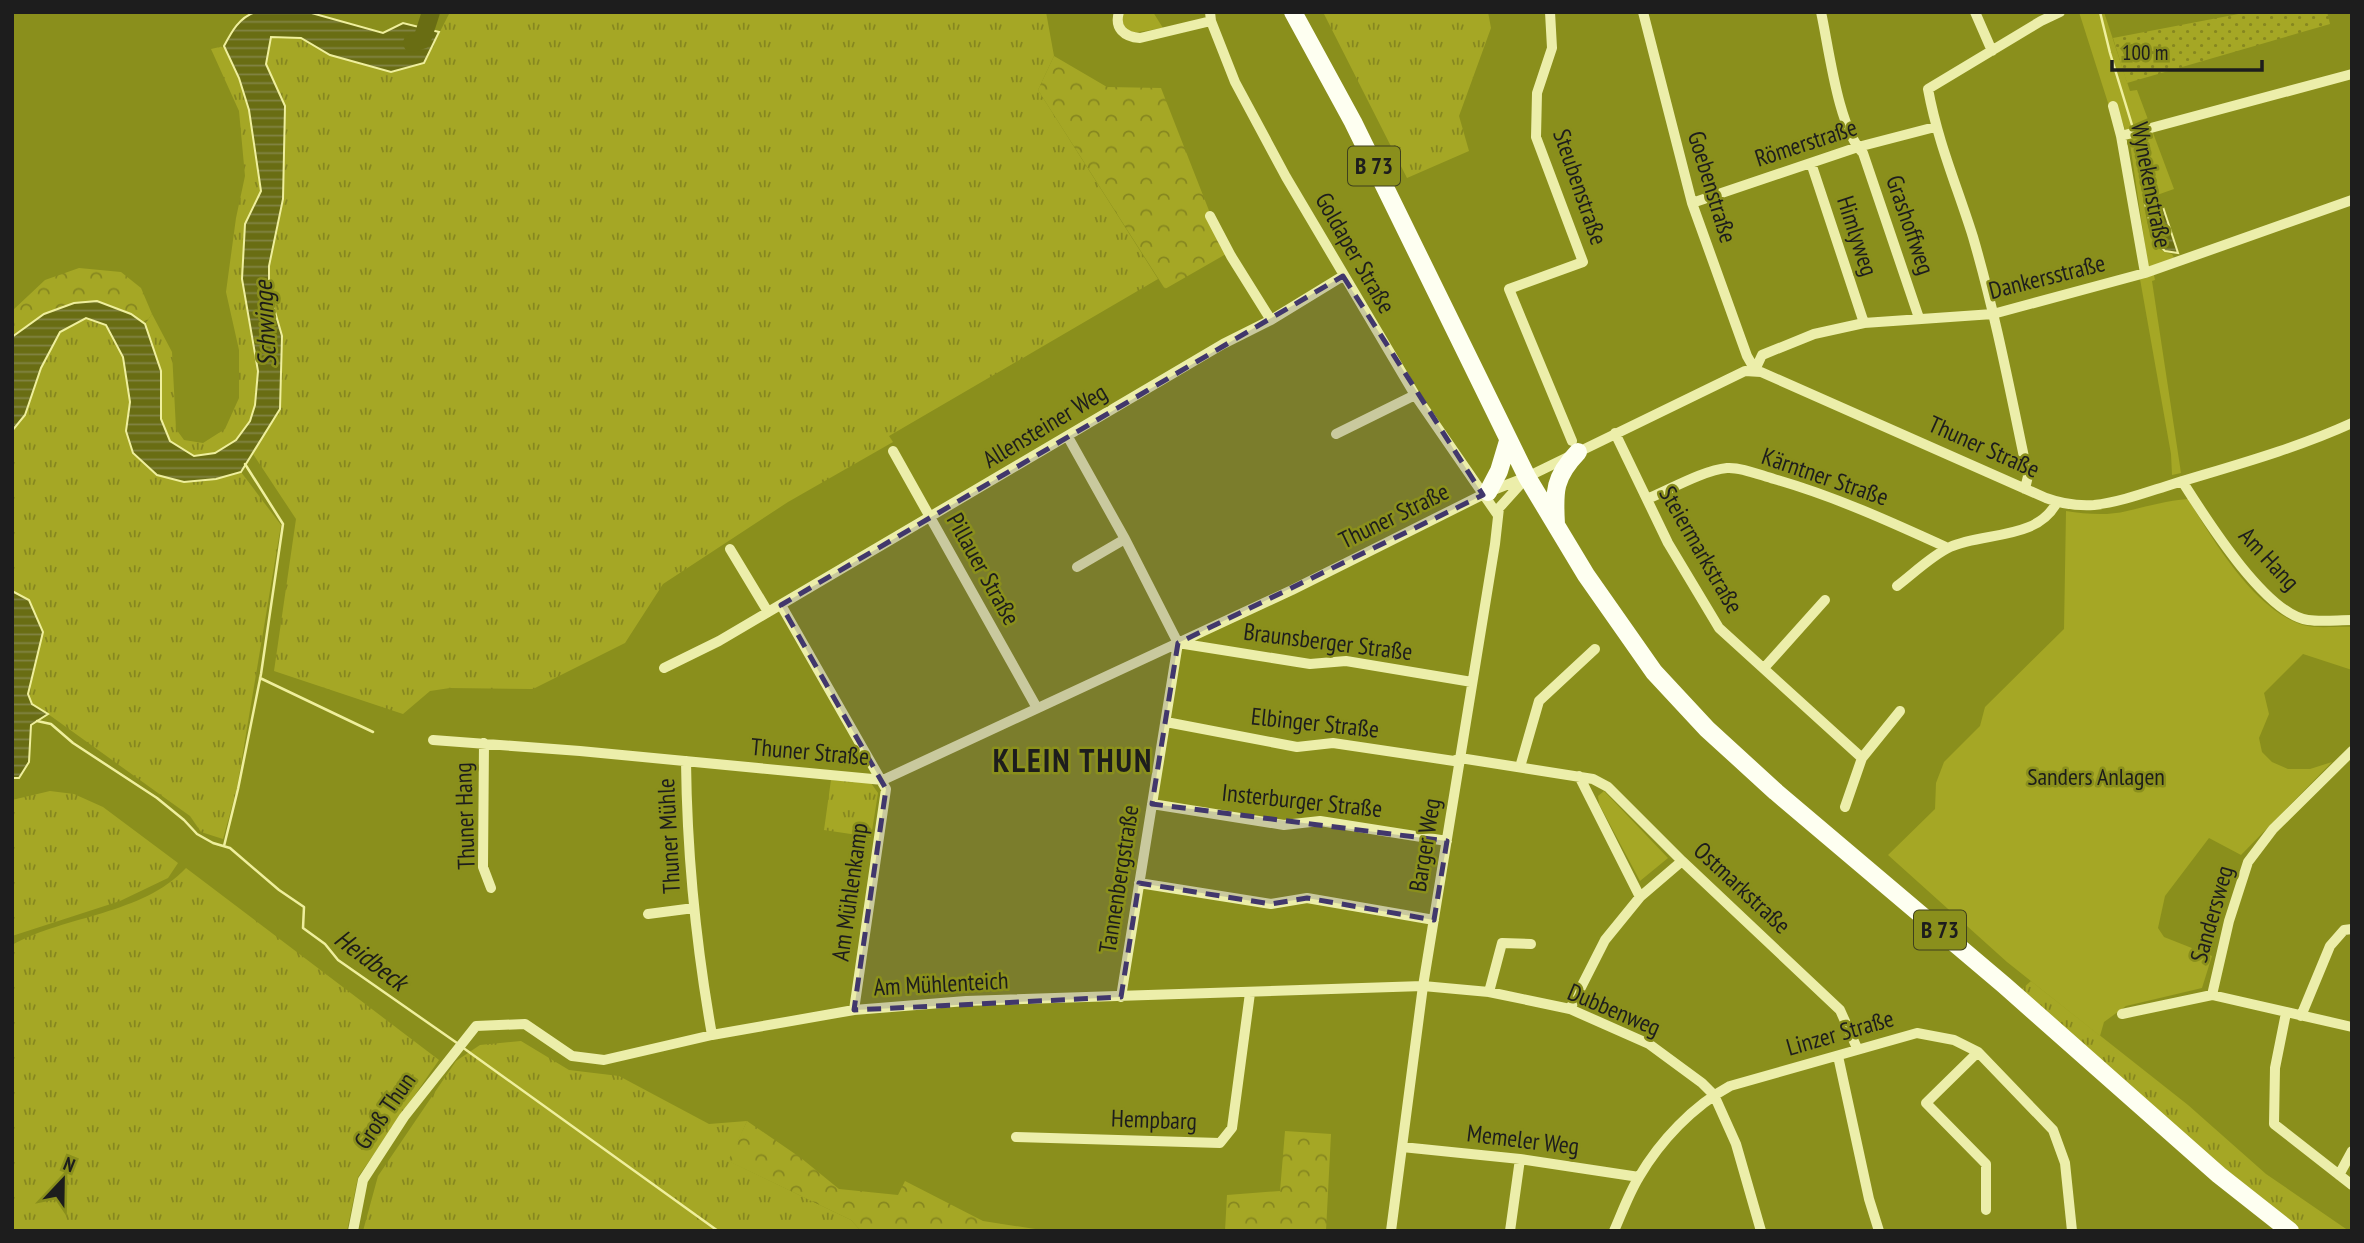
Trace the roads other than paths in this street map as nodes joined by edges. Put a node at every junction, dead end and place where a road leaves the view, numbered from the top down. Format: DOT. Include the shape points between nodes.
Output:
graph roads {
  1 [pos="1119,12"];
  2 [pos="1293,12"];
  3 [pos="1550,12"];
  4 [pos="1643,12"];
  5 [pos="1821,12"];
  6 [pos="1975,12"];
  7 [pos="2060,12"];
  8 [pos="1211,16"];
  9 [pos="1992,51"];
  10 [pos="2352,74"];
  11 [pos="2113,106"];
  12 [pos="1935,127"];
  13 [pos="2121,136"];
  14 [pos="1858,147"];
  15 [pos="1811,163"];
  16 [pos="2352,200"];
  17 [pos="1692,203"];
  18 [pos="1210,216"];
  19 [pos="2145,273"];
  20 [pos="1343,276"];
  21 [pos="1993,314"];
  22 [pos="1919,318"];
  23 [pos="1271,320"];
  24 [pos="1864,323"];
  25 [pos="1755,370"];
  26 [pos="1415,396"];
  27 [pos="2352,423"];
  28 [pos="1615,433"];
  29 [pos="1336,434"];
  30 [pos="1068,437"];
  31 [pos="1508,441"];
  32 [pos="1575,446"];
  33 [pos="893,450"];
  34 [pos="1527,477"];
  35 [pos="2182,481"];
  36 [pos="2025,489"];
  37 [pos="1486,494"];
  38 [pos="1647,499"];
  39 [pos="2057,502"];
  40 [pos="1497,514"];
  41 [pos="930,517"];
  42 [pos="1556,528"];
  43 [pos="1125,539"];
  44 [pos="1948,548"];
  45 [pos="730,549"];
  46 [pos="1077,567"];
  47 [pos="1896,586"];
  48 [pos="1825,600"];
  49 [pos="781,605"];
  50 [pos="768,612"];
  51 [pos="2352,620"];
  52 [pos="1178,643"];
  53 [pos="1595,649"];
  54 [pos="1764,667"];
  55 [pos="664,668"];
  56 [pos="1472,682"];
  57 [pos="1037,708"];
  58 [pos="1900,711"];
  59 [pos="1166,722"];
  60 [pos="433,740"];
  61 [pos="484,743"];
  62 [pos="2352,751"];
  63 [pos="1460,758"];
  64 [pos="1862,758"];
  65 [pos="686,761"];
  66 [pos="1520,767"];
  67 [pos="1579,776"];
  68 [pos="883,780"];
  69 [pos="1152,804"];
  70 [pos="1845,807"];
  71 [pos="1447,841"];
  72 [pos="1682,861"];
  73 [pos="1139,883"];
  74 [pos="491,888"];
  75 [pos="1640,897"];
  76 [pos="694,908"];
  77 [pos="648,914"];
  78 [pos="1434,920"];
  79 [pos="2352,929"];
  80 [pos="1531,944"];
  81 [pos="1423,986"];
  82 [pos="1489,992"];
  83 [pos="1250,993"];
  84 [pos="2212,995"];
  85 [pos="1121,997"];
  86 [pos="1570,1009"];
  87 [pos="853,1010"];
  88 [pos="2286,1013"];
  89 [pos="2122,1014"];
  90 [pos="2301,1016"];
  91 [pos="475,1026"];
  92 [pos="2352,1027"];
  93 [pos="712,1035"];
  94 [pos="1857,1048"];
  95 [pos="1978,1052"];
  96 [pos="1839,1056"];
  97 [pos="1714,1095"];
  98 [pos="1016,1137"];
  99 [pos="1402,1147"];
  100 [pos="2352,1151"];
  101 [pos="1520,1159"];
  102 [pos="2339,1175"];
  103 [pos="1639,1177"];
  104 [pos="2352,1185"];
  105 [pos="1986,1210"];
  106 [pos="353,1231"];
  107 [pos="1391,1231"];
  108 [pos="1510,1231"];
  109 [pos="1614,1231"];
  110 [pos="1761,1231"];
  111 [pos="1879,1231"];
  112 [pos="2072,1231"];
  113 [pos="2290,1231"];
  1 -- 8 [label="street" via="1118,27 1131,38"];
  2 -- 31 [label="main road, B 73" via="1353,122"];
  3 -- 32 [label="street, Steubenstraße" via="1552,48 1537,93 1536,137 1583,262 1509,289"];
  4 -- 17 [label="street, Goebenstraße"];
  5 -- 14 [label="street, Grashoffweg" via="1840,100"];
  6 -- 9 [label="street"];
  7 -- 9 [label="street"];
  8 -- 20 [label="street, Goldaper Straße" via="1235,82"];
  9 -- 12 [label="street" via="1928,89"];
  10 -- 13 [label="street"];
  11 -- 13 [label="street, Wynekenstraße"];
  12 -- 14 [label="street, Römerstraße"];
  12 -- 21 [label="street"];
  13 -- 19 [label="street, Wynekenstraße"];
  14 -- 15 [label="street, Römerstraße"];
  14 -- 22 [label="street, Grashoffweg"];
  15 -- 17 [label="street, Römerstraße"];
  15 -- 24 [label="street, Himlyweg"];
  16 -- 19 [label="street, Dankersstraße"];
  17 -- 25 [label="street, Goebenstraße"];
  18 -- 23 [label="street"];
  19 -- 21 [label="street, Dankersstraße"];
  20 -- 23 [label="street, Allensteiner Weg"];
  20 -- 26 [label="street, Goldaper Straße"];
  21 -- 22 [label="street, Dankersstraße"];
  21 -- 36 [label="street" via="2028,477"];
  22 -- 24 [label="street, Dankersstraße"];
  23 -- 30 [label="street, Allensteiner Weg"];
  24 -- 25 [label="street, Dankersstraße" via="1814,334 1762,355"];
  25 -- 28 [label="street, Thuner Straße"];
  25 -- 36 [label="street, Thuner Straße"];
  26 -- 29 [label="street"];
  26 -- 37 [label="street, Goldaper Straße"];
  27 -- 35 [label="street, Thuner Straße"];
  28 -- 32 [label="street, Thuner Straße"];
  28 -- 38 [label="street, Steiermarkstraße"];
  30 -- 41 [label="street, Allensteiner Weg"];
  30 -- 43 [label="street"];
  31 -- 34 [label="main road, B 73"];
  31 -- 37 [label="main road"];
  32 -- 34 [label="street, Thuner Straße"];
  32 -- 42 [label="main road" via="1556,486"];
  33 -- 41 [label="street, Pillauer Straße"];
  34 -- 37 [label="street, Thuner Straße"];
  34 -- 40 [label="street"];
  34 -- 42 [label="main road, B 73"];
  35 -- 39 [label="street, Thuner Straße" via="2112,502"];
  35 -- 51 [label="street, Am Hang" via="2233,558 2274,603 2306,620"];
  36 -- 39 [label="street, Thuner Straße"];
  37 -- 40 [label="street, Goldaper Straße"];
  37 -- 52 [label="street, Thuner Straße"];
  38 -- 44 [label="street, Kärntner Straße" via="1728,468 1807,488"];
  38 -- 54 [label="street, Steiermarkstraße" via="1719,628"];
  39 -- 44 [label="street" via="2052,513 2036,525"];
  40 -- 56 [label="street, Barger Weg"];
  41 -- 49 [label="street, Allensteiner Weg"];
  41 -- 57 [label="street, Pillauer Straße"];
  42 -- 113 [label="main road, B 73" via="1654,672 1707,729 2219,1175"];
  43 -- 46 [label="street"];
  43 -- 52 [label="street"];
  44 -- 47 [label="street"];
  45 -- 50 [label="street"];
  48 -- 54 [label="street"];
  49 -- 50 [label="street, Allensteiner Weg"];
  49 -- 68 [label="street"];
  50 -- 55 [label="street, Allensteiner Weg"];
  52 -- 56 [label="street, Braunsberger Straße" via="1310,664 1346,661"];
  52 -- 57 [label="street, Thuner Straße"];
  52 -- 59 [label="street, Tannenbergstraße"];
  53 -- 66 [label="street" via="1539,701"];
  54 -- 64 [label="street, Steiermarkstraße"];
  56 -- 63 [label="street, Barger Weg"];
  57 -- 68 [label="street, Thuner Straße"];
  58 -- 64 [label="street"];
  59 -- 63 [label="street, Elbinger Straße" via="1297,747 1333,743 1454,761"];
  59 -- 69 [label="street, Tannenbergstraße"];
  60 -- 61 [label="street, Thuner Straße"];
  61 -- 65 [label="street, Thuner Straße"];
  61 -- 74 [label="street, Thuner Hang" via="483,867"];
  62 -- 84 [label="street, Sandersweg" via="2273,829 2248,862"];
  63 -- 66 [label="street, Ostmarkstraße"];
  63 -- 71 [label="street, Barger Weg"];
  64 -- 70 [label="street"];
  65 -- 68 [label="street, Thuner Straße"];
  65 -- 76 [label="street, Thuner Mühle"];
  66 -- 67 [label="street, Ostmarkstraße"];
  67 -- 72 [label="street, Ostmarkstraße" via="1608,787"];
  67 -- 75 [label="street"];
  68 -- 87 [label="street, Am Mühlenkamp" via="886,789"];
  69 -- 71 [label="street, Insterburger Straße" via="1284,825 1320,821"];
  69 -- 73 [label="street, Tannenbergstraße"];
  71 -- 78 [label="street, Barger Weg"];
  72 -- 75 [label="street"];
  72 -- 94 [label="street, Ostmarkstraße" via="1840,1010"];
  73 -- 78 [label="street" via="1271,904 1307,898"];
  73 -- 85 [label="street, Tannenbergstraße"];
  75 -- 86 [label="street" via="1605,940"];
  76 -- 77 [label="street, Thuner Mühle"];
  76 -- 93 [label="street, Thuner Mühle"];
  78 -- 81 [label="street, Barger Weg"];
  79 -- 90 [label="street" via="2344,930 2330,946"];
  80 -- 82 [label="street" via="1502,943"];
  81 -- 82 [label="street, Dubbenweg"];
  81 -- 83 [label="street, Am Mühlenteich"];
  81 -- 99 [label="street, Barger Weg"];
  82 -- 86 [label="street, Dubbenweg"];
  83 -- 85 [label="street, Am Mühlenteich"];
  83 -- 98 [label="street, Hempbarg" via="1232,1128 1220,1143"];
  84 -- 88 [label="street"];
  84 -- 89 [label="street, Sandersweg"];
  85 -- 87 [label="street, Am Mühlenteich" via="966,1001"];
  86 -- 97 [label="street, Dubbenweg" via="1649,1044"];
  87 -- 93 [label="street, Am Mühlenteich"];
  88 -- 90 [label="street"];
  88 -- 102 [label="street" via="2275,1068 2274,1124"];
  90 -- 92 [label="street"];
  91 -- 93 [label="street, Am Mühlenteich" via="526,1024 572,1056 604,1060"];
  91 -- 106 [label="street, Groß Thun" via="404,1117 363,1180"];
  94 -- 95 [label="street, Linzer Straße" via="1917,1033 1954,1040"];
  94 -- 96 [label="street, Linzer Straße"];
  95 -- 105 [label="street" via="1926,1102 1986,1164"];
  95 -- 112 [label="street" via="2053,1130 2065,1163"];
  96 -- 97 [label="street, Linzer Straße" via="1730,1086"];
  96 -- 111 [label="street"];
  97 -- 103 [label="street, Linzer Straße" via="1669,1135"];
  97 -- 110 [label="street, Dubbenweg" via="1736,1144"];
  99 -- 101 [label="street, Memeler Weg"];
  99 -- 107 [label="street, Barger Weg"];
  100 -- 102 [label="street"];
  101 -- 103 [label="street, Memeler Weg"];
  101 -- 108 [label="street"];
  102 -- 104 [label="street"];
  103 -- 109 [label="street, Linzer Straße"];
}
